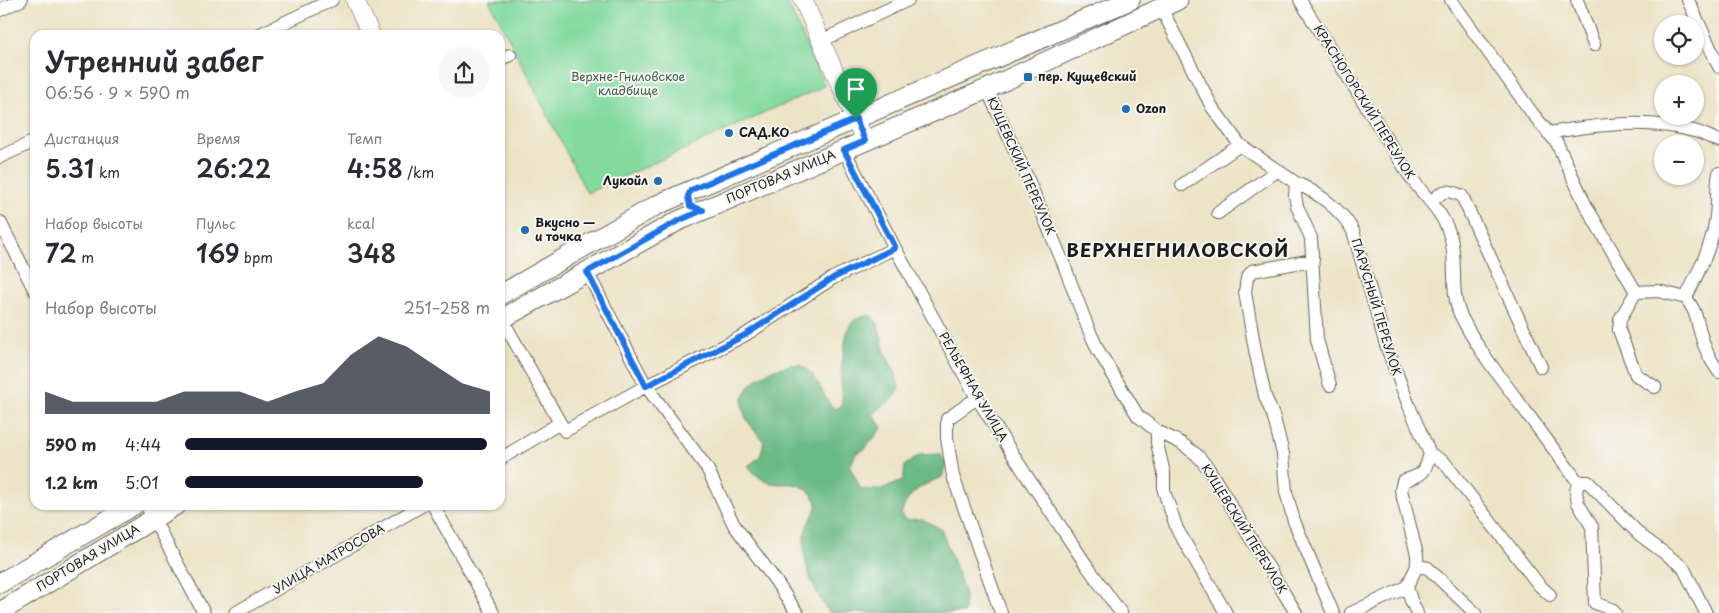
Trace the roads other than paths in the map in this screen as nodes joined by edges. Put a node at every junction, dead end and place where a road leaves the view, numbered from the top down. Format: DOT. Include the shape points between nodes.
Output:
graph roads {
  1 [pos="21,0"];
  2 [pos="332,0"];
  3 [pos="355,0"];
  4 [pos="803,0"];
  5 [pos="908,0"];
  6 [pos="1130,0"];
  7 [pos="1300,0"];
  8 [pos="1451,0"];
  9 [pos="1577,0"];
  10 [pos="1688,0"];
  11 [pos="1170,4"];
  12 [pos="0,10"];
  13 [pos="269,30"];
  14 [pos="370,30"];
  15 [pos="821,41"];
  16 [pos="1594,45"];
  17 [pos="1719,67"];
  18 [pos="987,89"];
  19 [pos="856,119"];
  20 [pos="1548,133"];
  21 [pos="865,141"];
  22 [pos="1719,141"];
  23 [pos="30,143"];
  24 [pos="1240,145"];
  25 [pos="844,150"];
  26 [pos="0,157"];
  27 [pos="1278,170"];
  28 [pos="1719,173"];
  29 [pos="1296,183"];
  30 [pos="1182,185"];
  31 [pos="691,190"];
  32 [pos="1432,202"];
  33 [pos="703,210"];
  34 [pos="1218,213"];
  35 [pos="0,222"];
  36 [pos="895,248"];
  37 [pos="1313,260"];
  38 [pos="587,272"];
  39 [pos="30,273"];
  40 [pos="505,292"];
  41 [pos="1636,292"];
  42 [pos="1686,298"];
  43 [pos="505,313"];
  44 [pos="505,318"];
  45 [pos="1542,367"];
  46 [pos="1719,372"];
  47 [pos="646,386"];
  48 [pos="1330,386"];
  49 [pos="1654,387"];
  50 [pos="977,398"];
  51 [pos="560,423"];
  52 [pos="1157,431"];
  53 [pos="1430,454"];
  54 [pos="505,456"];
  55 [pos="1578,482"];
  56 [pos="125,510"];
  57 [pos="414,510"];
  58 [pos="437,510"];
  59 [pos="150,512"];
  60 [pos="1417,566"];
  61 [pos="1,580"];
  62 [pos="1407,587"];
  63 [pos="1550,595"];
  64 [pos="0,612"];
  65 [pos="204,613"];
  66 [pos="235,613"];
  67 [pos="493,613"];
  68 [pos="797,613"];
  69 [pos="1001,613"];
  70 [pos="1121,613"];
  71 [pos="1226,613"];
  72 [pos="1296,613"];
  73 [pos="1333,613"];
  74 [pos="1351,613"];
  75 [pos="1418,613"];
  76 [pos="1475,613"];
  77 [pos="1615,613"];
  78 [pos="1706,613"];
  1 -- 12 [label="street"];
  2 -- 13 [label="street"];
  3 -- 14 [label="street"];
  4 -- 15 [label="street"];
  5 -- 15 [label="street"];
  6 -- 19 [label="main road, ПОРТОВАЯ УЛИЦА"];
  7 -- 32 [label="street, КРАСНОГОРСКИЙ ПЕРЕУЛОК" via="1418,189"];
  8 -- 20 [label="street"];
  9 -- 16 [label="street"];
  10 -- 17 [label="street"];
  11 -- 18 [label="main road, ПОРТОВАЯ УЛИЦА"];
  11 -- 24 [label="street, ПАРУСНЫЙ ПЕРЕУЛОК" via="1212,107"];
  15 -- 19 [label="street"];
  18 -- 21 [label="main road, ПОРТОВАЯ УЛИЦА"];
  18 -- 52 [label="street, КУЩЕВСКИЙ ПЕРЕУЛОК" via="1098,350 1138,416"];
  19 -- 21 [label="street"];
  19 -- 31 [label="main road, ПОРТОВАЯ УЛИЦА"];
  20 -- 22 [label="street" via="1652,124 1694,131"];
  20 -- 41 [label="street" via="1557,143 1586,206"];
  21 -- 25 [label="main road, ПОРТОВАЯ УЛИЦА"];
  23 -- 26 [label="street"];
  24 -- 27 [label="street, ПАРУСНЫЙ ПЕРЕУЛОК"];
  24 -- 30 [label="street"];
  25 -- 33 [label="main road, ПОРТОВАЯ УЛИЦА"];
  25 -- 36 [label="street, РЕЛЬЕФНАЯ УЛИЦА"];
  27 -- 29 [label="street, ПАРУСНЫЙ ПЕРЕУЛОК"];
  27 -- 34 [label="street"];
  28 -- 42 [label="street" via="1716,217 1707,253"];
  29 -- 37 [label="street" via="1297,206 1311,238"];
  29 -- 53 [label="street, ПАРУСНЫЙ ПЕРЕУЛОК" via="1309,189 1347,220 1353,231 1386,344"];
  31 -- 33 [label="main road" via="688,196 690,206"];
  31 -- 40 [label="main road, ПОРТОВАЯ УЛИЦА" via="657,205"];
  32 -- 45 [label="street" via="1440,193 1451,190 1462,196"];
  32 -- 55 [label="street, КРАСНОГОРСКИЙ ПЕРЕУЛОК" via="1451,240 1455,292 1459,312 1470,335"];
  33 -- 38 [label="main road, ПОРТОВАЯ УЛИЦА"];
  35 -- 39 [label="street"];
  36 -- 47 [label="street" via="833,278 745,335"];
  36 -- 50 [label="street, РЕЛЬЕФНАЯ УЛИЦА"];
  37 -- 48 [label="street" via="1317,340"];
  37 -- 73 [label="street" via="1252,271 1247,278 1245,292 1265,396 1283,454 1290,507"];
  38 -- 43 [label="main road, ПОРТОВАЯ УЛИЦА"];
  38 -- 47 [label="street"];
  41 -- 42 [label="street" via="1658,291"];
  41 -- 49 [label="street" via="1620,318 1619,330 1636,375"];
  42 -- 46 [label="street" via="1695,310 1701,337"];
  44 -- 51 [label="street"];
  47 -- 51 [label="street" via="565,431"];
  47 -- 68 [label="street" via="708,468 734,525"];
  50 -- 69 [label="street" via="947,419 947,438 953,476"];
  50 -- 70 [label="street, РЕЛЬЕФНАЯ УЛИЦА"];
  51 -- 54 [label="street"];
  52 -- 71 [label="street" via="1164,491 1177,529"];
  52 -- 72 [label="street, КУЩЕВСКИЙ ПЕРЕУЛОК" via="1197,455"];
  53 -- 60 [label="street" via="1425,470 1403,481"];
  53 -- 63 [label="street, ПАРУСНЫЙ ПЕРЕУЛОК" via="1444,462"];
  55 -- 77 [label="street" via="1578,503 1592,527 1595,603"];
  55 -- 78 [label="street, КРАСНОГОРСКИЙ ПЕРЕУЛОК" via="1588,482 1640,535 1683,567"];
  56 -- 61 [label="main road, ПОРТОВАЯ УЛИЦА"];
  57 -- 66 [label="street, УЛИЦА МАТРОСОВА"];
  58 -- 67 [label="street"];
  59 -- 64 [label="main road, ПОРТОВАЯ УЛИЦА"];
  59 -- 65 [label="street"];
  60 -- 62 [label="street"];
  60 -- 76 [label="street" via="1428,568"];
  62 -- 74 [label="street"];
  62 -- 75 [label="street"];
}
